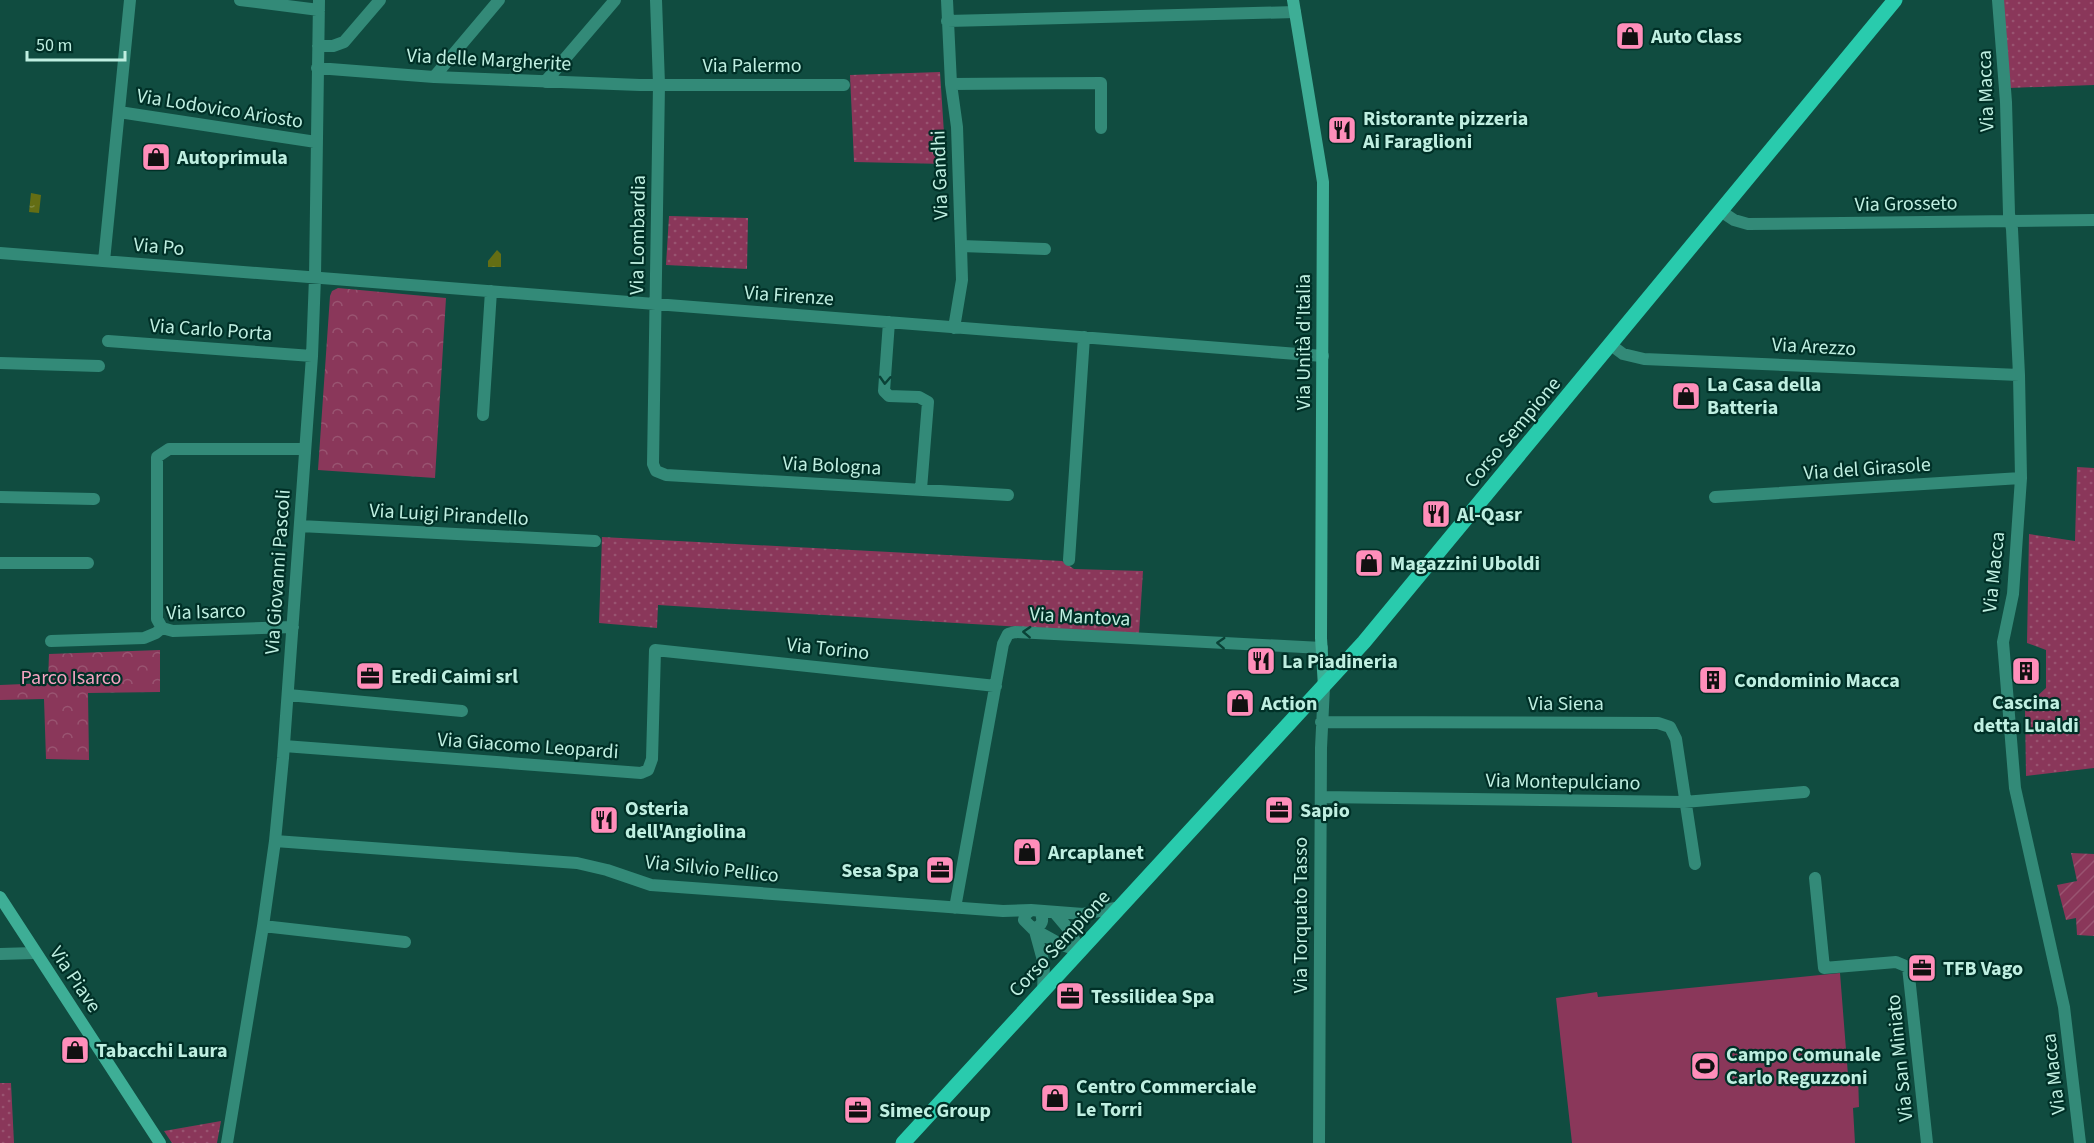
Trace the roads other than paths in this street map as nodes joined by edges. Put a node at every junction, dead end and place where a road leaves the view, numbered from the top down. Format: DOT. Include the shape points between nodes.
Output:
graph roads {
  1 [pos="130,0"];
  2 [pos="240,0"];
  3 [pos="380,0"];
  4 [pos="499,0"];
  5 [pos="615,0"];
  6 [pos="656,0"];
  7 [pos="946,0"];
  8 [pos="1895,0"];
  9 [pos="1998,0"];
  10 [pos="319,5"];
  11 [pos="1294,6"];
  12 [pos="947,21"];
  13 [pos="318,46"];
  14 [pos="317,69"];
  15 [pos="434,77"];
  16 [pos="545,82"];
  17 [pos="659,84"];
  18 [pos="951,84"];
  19 [pos="844,85"];
  20 [pos="119,112"];
  21 [pos="1101,128"];
  22 [pos="316,142"];
  23 [pos="1722,212"];
  24 [pos="2094,220"];
  25 [pos="2011,221"];
  26 [pos="961,246"];
  27 [pos="1045,249"];
  28 [pos="0,253"];
  29 [pos="104,261"];
  30 [pos="315,277"];
  31 [pos="491,291"];
  32 [pos="656,304"];
  33 [pos="889,322"];
  34 [pos="954,328"];
  35 [pos="1084,337"];
  36 [pos="108,341"];
  37 [pos="1611,345"];
  38 [pos="312,356"];
  39 [pos="1323,357"];
  40 [pos="0,363"];
  41 [pos="99,366"];
  42 [pos="2019,375"];
  43 [pos="483,415"];
  44 [pos="306,449"];
  45 [pos="656,471"];
  46 [pos="2021,478"];
  47 [pos="921,489"];
  48 [pos="1008,495"];
  49 [pos="0,497"];
  50 [pos="1715,497"];
  51 [pos="94,498"];
  52 [pos="300,526"];
  53 [pos="596,540"];
  54 [pos="1070,560"];
  55 [pos="0,563"];
  56 [pos="88,563"];
  57 [pos="293,627"];
  58 [pos="162,628"];
  59 [pos="51,641"];
  60 [pos="1322,648"];
  61 [pos="656,650"];
  62 [pos="996,686"];
  63 [pos="1324,687"];
  64 [pos="288,695"];
  65 [pos="462,711"];
  66 [pos="1321,722"];
  67 [pos="284,746"];
  68 [pos="1804,792"];
  69 [pos="1321,798"];
  70 [pos="1684,802"];
  71 [pos="275,841"];
  72 [pos="1695,864"];
  73 [pos="1815,878"];
  74 [pos="0,897"];
  75 [pos="1121,907"];
  76 [pos="955,908"];
  77 [pos="1036,910"];
  78 [pos="1003,911"];
  79 [pos="1055,913"];
  80 [pos="263,926"];
  81 [pos="1031,927"];
  82 [pos="405,942"];
  83 [pos="1081,951"];
  84 [pos="35,953"];
  85 [pos="0,954"];
  86 [pos="1043,992"];
  87 [pos="160,1143"];
  88 [pos="227,1143"];
  89 [pos="903,1143"];
  90 [pos="1318,1143"];
  91 [pos="1927,1143"];
  92 [pos="2080,1143"];
  1 -- 20 [label="street"];
  2 -- 10 [label="street"];
  3 -- 13 [label="street" via="344,42"];
  4 -- 15 [label="street"];
  5 -- 16 [label="street"];
  6 -- 17 [label="street, Via Lombardia"];
  7 -- 12 [label="street, Via Gandhi"];
  8 -- 23 [label="main road, Corso Sempione"];
  9 -- 25 [label="street, Via Macca"];
  10 -- 13 [label="street, Via Giovanni Pascoli"];
  11 -- 12 [label="street"];
  11 -- 39 [label="street, Via Unità d'Italia" via="1323,182"];
  12 -- 18 [label="street, Via Gandhi"];
  13 -- 14 [label="street, Via Giovanni Pascoli"];
  14 -- 15 [label="street, Via delle Margherite"];
  14 -- 22 [label="street, Via Giovanni Pascoli"];
  15 -- 16 [label="street, Via delle Margherite"];
  16 -- 17 [label="street, Via delle Margherite"];
  17 -- 19 [label="street, Via Palermo"];
  17 -- 32 [label="street, Via Lombardia"];
  18 -- 21 [label="street" via="1101,83"];
  18 -- 26 [label="street, Via Gandhi" via="957,127"];
  20 -- 22 [label="street, Via Lodovico Ariosto"];
  20 -- 29 [label="street"];
  22 -- 30 [label="street, Via Giovanni Pascoli"];
  23 -- 25 [label="street, Via Grosseto" via="1748,224"];
  23 -- 37 [label="main road, Corso Sempione"];
  24 -- 25 [label="street, Via Grosseto"];
  25 -- 42 [label="street, Via Macca"];
  26 -- 27 [label="street"];
  26 -- 34 [label="street, Via Gandhi" via="962,280"];
  28 -- 29 [label="street, Via Po"];
  29 -- 30 [label="street, Via Po"];
  30 -- 31 [label="street, Via Firenze"];
  30 -- 38 [label="street, Via Giovanni Pascoli"];
  31 -- 32 [label="street, Via Firenze"];
  31 -- 43 [label="street"];
  32 -- 33 [label="street, Via Firenze"];
  32 -- 45 [label="street, Via Lombardia"];
  33 -- 34 [label="street, Via Firenze"];
  33 -- 47 [label="street, one-way" via="885,393 928,402"];
  34 -- 35 [label="street, Via Firenze"];
  35 -- 39 [label="street, Via Firenze"];
  35 -- 54 [label="street"];
  36 -- 38 [label="street, Via Carlo Porta"];
  37 -- 42 [label="street, Via Arezzo" via="1623,354 1640,358"];
  37 -- 63 [label="main road, Corso Sempione"];
  38 -- 44 [label="street, Via Giovanni Pascoli"];
  39 -- 60 [label="street, Via Unità d'Italia"];
  40 -- 41 [label="street"];
  42 -- 46 [label="street, Via Macca"];
  44 -- 52 [label="street, Via Giovanni Pascoli"];
  44 -- 58 [label="street" via="169,449 157,457 157,620"];
  45 -- 47 [label="street, Via Bologna" via="666,475"];
  46 -- 50 [label="street, Via del Girasole"];
  46 -- 92 [label="street, Via Macca" via="2013,594 2003,642 2015,788 2064,1007"];
  47 -- 48 [label="street, Via Bologna"];
  49 -- 51 [label="street"];
  52 -- 53 [label="street, Via Luigi Pirandello"];
  52 -- 57 [label="street, Via Giovanni Pascoli"];
  55 -- 56 [label="street"];
  57 -- 58 [label="street, Via Isarco" via="173,631"];
  57 -- 64 [label="street, Via Giovanni Pascoli"];
  58 -- 59 [label="street, Via Isarco" via="144,638"];
  60 -- 62 [label="street, Via Mantova, one-way" via="1015,632 1005,640"];
  60 -- 63 [label="street, Via Unità d'Italia"];
  61 -- 62 [label="street, Via Torino"];
  61 -- 67 [label="street, Via Giacomo Leopardi" via="652,759 648,770 641,773"];
  62 -- 76 [label="street, Via Mantova"];
  63 -- 66 [label="street, Via Torquato Tasso"];
  63 -- 75 [label="main road, Corso Sempione"];
  64 -- 65 [label="street"];
  64 -- 67 [label="street, Via Giovanni Pascoli"];
  66 -- 69 [label="street, Via Torquato Tasso"];
  66 -- 70 [label="street, Via Siena" via="1658,723 1670,727 1676,739"];
  67 -- 71 [label="street, Via Giovanni Pascoli"];
  68 -- 70 [label="street, Via Montepulciano"];
  69 -- 70 [label="street, Via Montepulciano"];
  69 -- 90 [label="street, Via Torquato Tasso"];
  70 -- 72 [label="street, Via Siena"];
  71 -- 76 [label="street, Via Silvio Pellico" via="577,863 651,885"];
  71 -- 80 [label="street, Via Giovanni Pascoli"];
  73 -- 91 [label="street, Via San Miniato" via="1824,968 1896,962 1908,967"];
  74 -- 84 [label="street, Via Piave"];
  75 -- 79 [label="street, Via Silvio Pellico" via="1091,913"];
  75 -- 83 [label="main road, Corso Sempione"];
  76 -- 78 [label="street, Via Silvio Pellico"];
  77 -- 78 [label="street, Via Silvio Pellico"];
  77 -- 79 [label="street, Via Silvio Pellico"];
  77 -- 81 [label="street" via="1043,917 1042,923"];
  78 -- 81 [label="street, Via Silvio Pellico"];
  79 -- 83 [label="street"];
  80 -- 82 [label="street"];
  80 -- 88 [label="street, Via Giovanni Pascoli"];
  81 -- 83 [label="street, Via Silvio Pellico"];
  81 -- 86 [label="street" via="1044,964"];
  83 -- 86 [label="main road, Corso Sempione"];
  84 -- 85 [label="street"];
  84 -- 87 [label="street, Via Piave"];
  86 -- 89 [label="main road, Corso Sempione"];
}
